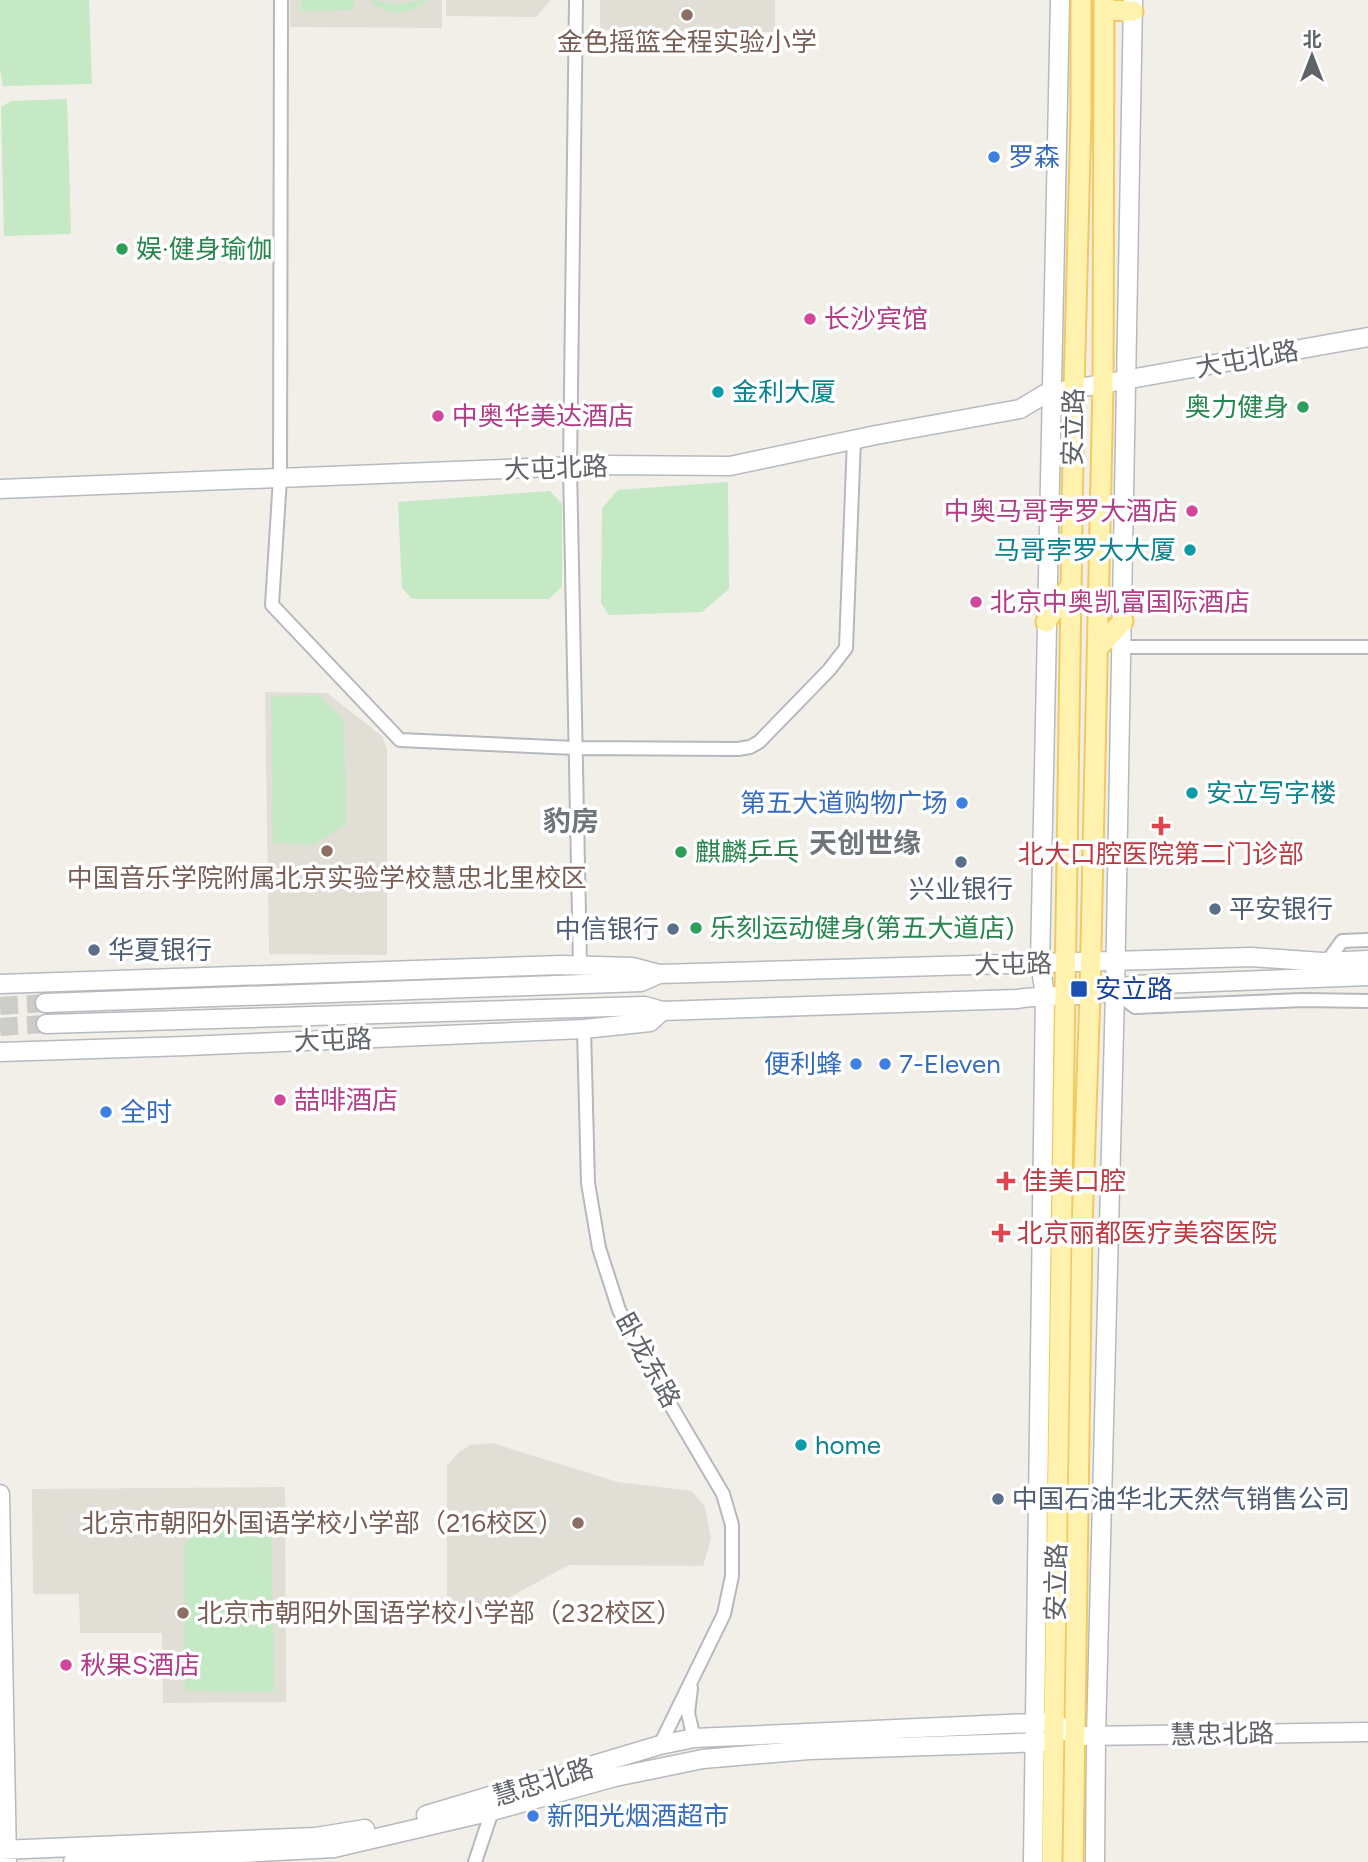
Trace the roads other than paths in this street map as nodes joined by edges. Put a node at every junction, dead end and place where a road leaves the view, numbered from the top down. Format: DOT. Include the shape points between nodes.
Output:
graph roads {
  1 [pos="281,0"];
  2 [pos="576,0"];
  3 [pos="1060,0"];
  4 [pos="1082,0"];
  5 [pos="1104,5"];
  6 [pos="1133,5"];
  7 [pos="1368,337"];
  8 [pos="1126,380"];
  9 [pos="1102,384"];
  10 [pos="1073,390"];
  11 [pos="1052,393"];
  12 [pos="854,439"];
  13 [pos="570,467"];
  14 [pos="280,478"];
  15 [pos="0,489"];
  16 [pos="1071,584"];
  17 [pos="1123,621"];
  18 [pos="1046,622"];
  19 [pos="1122,647"];
  20 [pos="1368,647"];
  21 [pos="1097,649"];
  22 [pos="575,748"];
  23 [pos="1368,940"];
  24 [pos="1368,960"];
  25 [pos="1115,961"];
  26 [pos="1067,962"];
  27 [pos="1091,962"];
  28 [pos="1327,962"];
  29 [pos="1040,963"];
  30 [pos="580,966"];
  31 [pos="659,974"];
  32 [pos="1368,976"];
  33 [pos="0,984"];
  34 [pos="1115,992"];
  35 [pos="1090,993"];
  36 [pos="1066,994"];
  37 [pos="1045,995"];
  38 [pos="1368,1001"];
  39 [pos="45,1003"];
  40 [pos="662,1011"];
  41 [pos="46,1024"];
  42 [pos="584,1029"];
  43 [pos="0,1052"];
  44 [pos="0,1494"];
  45 [pos="696,1674"];
  46 [pos="1044,1732"];
  47 [pos="1368,1732"];
  48 [pos="1076,1736"];
  49 [pos="1096,1736"];
  50 [pos="694,1738"];
  51 [pos="660,1745"];
  52 [pos="492,1811"];
  53 [pos="4,1854"];
  54 [pos="334,1855"];
  55 [pos="73,1862"];
  56 [pos="475,1862"];
  57 [pos="1033,1862"];
  58 [pos="1052,1862"];
  59 [pos="1073,1862"];
  60 [pos="1095,1862"];
  1 -- 14 [label="street"];
  2 -- 13 [label="street"];
  3 -- 11 [label="street, 安立路"];
  4 -- 10 [label="main road, 安立路"];
  5 -- 6 [label="main road"];
  5 -- 9 [label="main road, 安立路"];
  6 -- 8 [label="street, 安立路"];
  7 -- 8 [label="street, 大屯北路"];
  8 -- 9 [label="street, 大屯北路"];
  8 -- 17 [label="street, 安立路"];
  9 -- 10 [label="street, 大屯北路"];
  9 -- 21 [label="main road, 安立路"];
  10 -- 11 [label="street, 大屯北路"];
  10 -- 16 [label="main road, 安立路"];
  11 -- 12 [label="street, 大屯北路" via="1020,409"];
  11 -- 18 [label="street, 安立路"];
  12 -- 13 [label="street, 大屯北路" via="730,466"];
  12 -- 22 [label="street" via="846,648 829,670 750,747"];
  13 -- 14 [label="street, 大屯北路"];
  13 -- 22 [label="street"];
  14 -- 15 [label="street, 大屯北路"];
  14 -- 22 [label="street" via="272,605 400,740"];
  16 -- 18 [label="main road"];
  16 -- 26 [label="main road, 安立路"];
  17 -- 19 [label="street, 安立路"];
  17 -- 21 [label="main road"];
  18 -- 29 [label="street, 安立路"];
  19 -- 20 [label="street"];
  19 -- 25 [label="street, 安立路"];
  21 -- 27 [label="main road, 安立路"];
  22 -- 30 [label="street"];
  23 -- 28 [label="street" via="1342,941"];
  24 -- 28 [label="street, 大屯路"];
  25 -- 27 [label="street, 大屯路"];
  25 -- 28 [label="street, 大屯路" via="1251,957"];
  25 -- 34 [label="street, 安立路"];
  26 -- 27 [label="street, 大屯路"];
  26 -- 29 [label="street, 大屯路"];
  26 -- 36 [label="main road, 安立路"];
  27 -- 35 [label="main road, 安立路"];
  29 -- 31 [label="street, 大屯路"];
  29 -- 37 [label="street, 安立路"];
  30 -- 31 [label="street, 大屯路" via="632,967"];
  30 -- 33 [label="street, 大屯路"];
  31 -- 39 [label="street, 大屯路" via="641,982"];
  32 -- 34 [label="street, 大屯路" via="1133,985"];
  34 -- 35 [label="street, 大屯路"];
  34 -- 38 [label="street" via="1135,1007"];
  34 -- 49 [label="street, 安立路"];
  35 -- 36 [label="street, 大屯路"];
  35 -- 48 [label="main road, 安立路" via="1082,1227"];
  36 -- 37 [label="street, 大屯路"];
  36 -- 46 [label="main road, 安立路"];
  37 -- 40 [label="street, 大屯路"];
  37 -- 46 [label="street, 安立路"];
  40 -- 41 [label="street, 大屯路" via="645,1006 594,1007"];
  40 -- 42 [label="street, 大屯路" via="650,1022"];
  42 -- 43 [label="street, 大屯路"];
  42 -- 45 [label="street, 卧龙东路" via="588,1183 599,1248 619,1310 730,1511 729,1596 718,1631"];
  44 -- 53 [label="street"];
  45 -- 50 [label="street, 卧龙东路" via="688,1713"];
  45 -- 51 [label="street, 卧龙东路"];
  46 -- 48 [label="street"];
  46 -- 50 [label="street, 慧忠北路"];
  46 -- 52 [label="street, 慧忠北路" via="703,1759 615,1777"];
  46 -- 57 [label="street"];
  46 -- 58 [label="main road, 安立路"];
  47 -- 49 [label="street, 慧忠北路"];
  48 -- 49 [label="street, 慧忠北路"];
  48 -- 59 [label="main road, 安立路"];
  49 -- 60 [label="street, 安立路"];
  50 -- 51 [label="street, 慧忠北路"];
  51 -- 53 [label="street, 慧忠北路" via="457,1807 339,1834"];
  52 -- 54 [label="street, 慧忠北路"];
  52 -- 56 [label="street"];
  54 -- 55 [label="street, 慧忠北路"];
}
